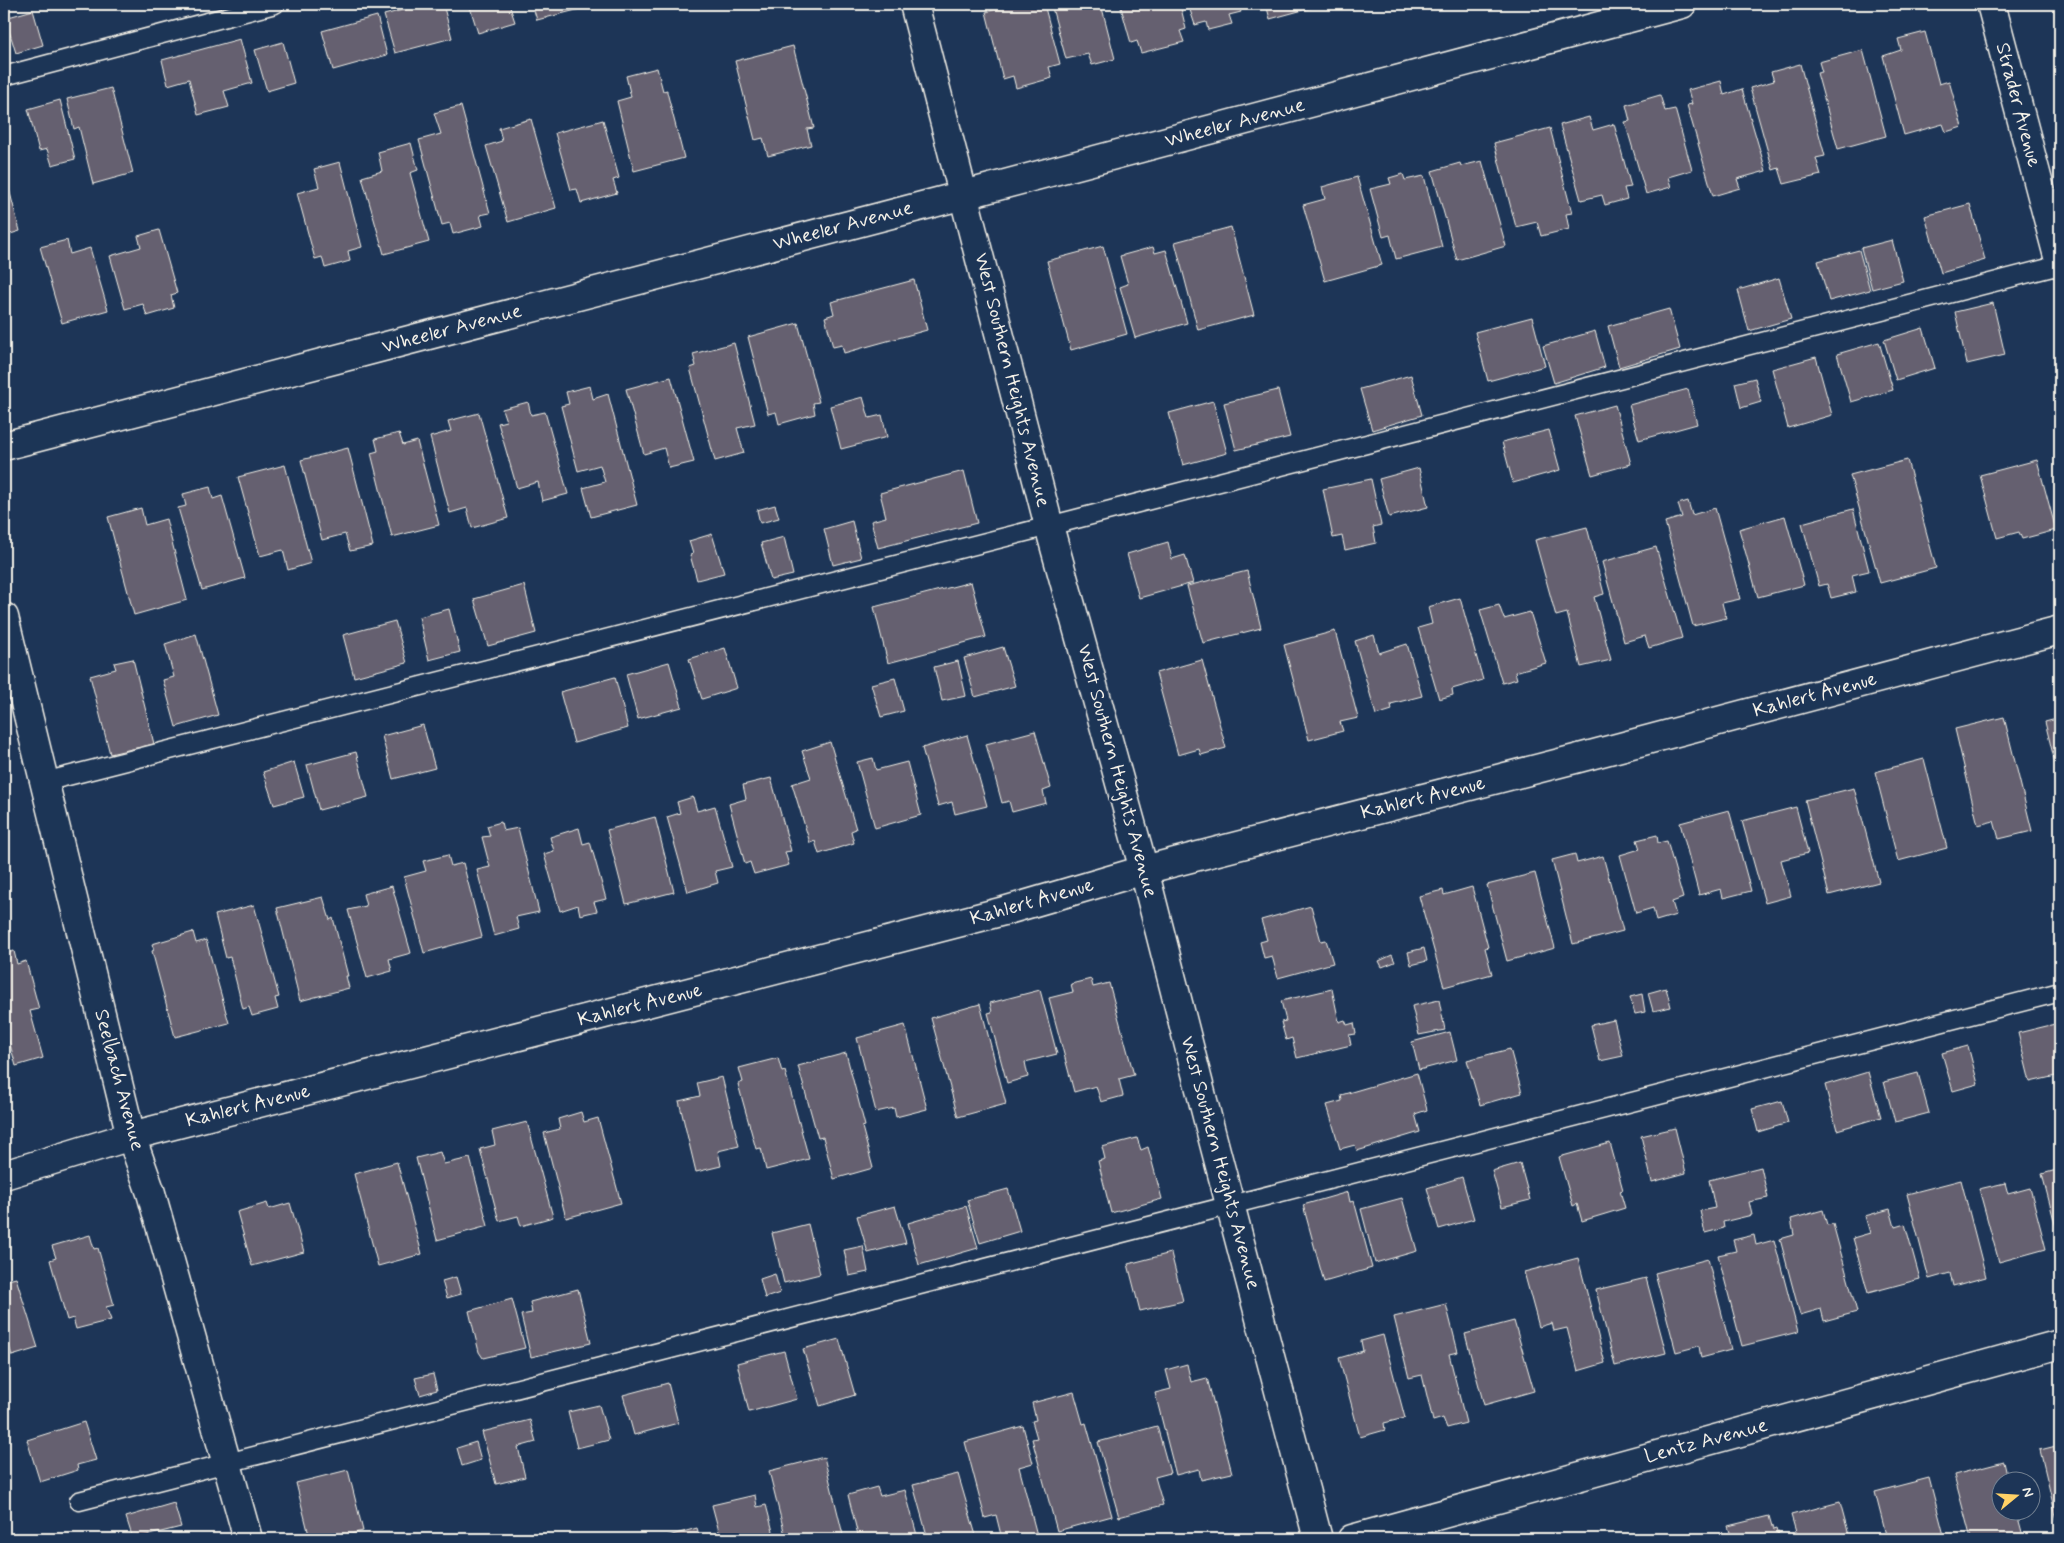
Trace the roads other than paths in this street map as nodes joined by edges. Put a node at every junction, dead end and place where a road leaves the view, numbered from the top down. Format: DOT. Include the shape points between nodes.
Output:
graph roads {
  1 [pos="275,4"];
  2 [pos="914,4"];
  3 [pos="1682,4"];
  4 [pos="1991,4"];
  5 [pos="4,76"];
  6 [pos="964,195"];
  7 [pos="2060,264"];
  8 [pos="4,446"];
  9 [pos="1050,526"];
  10 [pos="4,617"];
  11 [pos="2060,630"];
  12 [pos="44,782"];
  13 [pos="1144,870"];
  14 [pos="2060,992"];
  15 [pos="131,1136"];
  16 [pos="4,1175"];
  17 [pos="1230,1206"];
  18 [pos="2060,1344"];
  19 [pos="226,1462"];
  20 [pos="79,1500"];
  21 [pos="248,1539"];
  22 [pos="1318,1539"];
  23 [pos="1352,1539"];
  1 -- 5 [label="lane"];
  2 -- 6 [label="street, West Southern Heights Avenue"];
  3 -- 6 [label="street, Wheeler Avenue"];
  4 -- 7 [label="street, Strader Avenue"];
  6 -- 8 [label="street, Wheeler Avenue"];
  6 -- 9 [label="street, West Southern Heights Avenue"];
  7 -- 9 [label="lane"];
  9 -- 12 [label="lane"];
  9 -- 13 [label="street, West Southern Heights Avenue"];
  10 -- 12 [label="street, Seelbach Avenue"];
  11 -- 13 [label="street, Kahlert Avenue"];
  12 -- 15 [label="street, Seelbach Avenue"];
  13 -- 15 [label="street, Kahlert Avenue" via="1004,912"];
  13 -- 17 [label="street, West Southern Heights Avenue"];
  14 -- 17 [label="lane"];
  15 -- 16 [label="street, Kahlert Avenue"];
  15 -- 19 [label="street, Seelbach Avenue" via="151,1192"];
  17 -- 19 [label="lane"];
  17 -- 22 [label="street, West Southern Heights Avenue"];
  18 -- 23 [label="street, Lentz Avenue"];
  19 -- 20 [label="lane"];
  19 -- 21 [label="street, Seelbach Avenue"];
}
